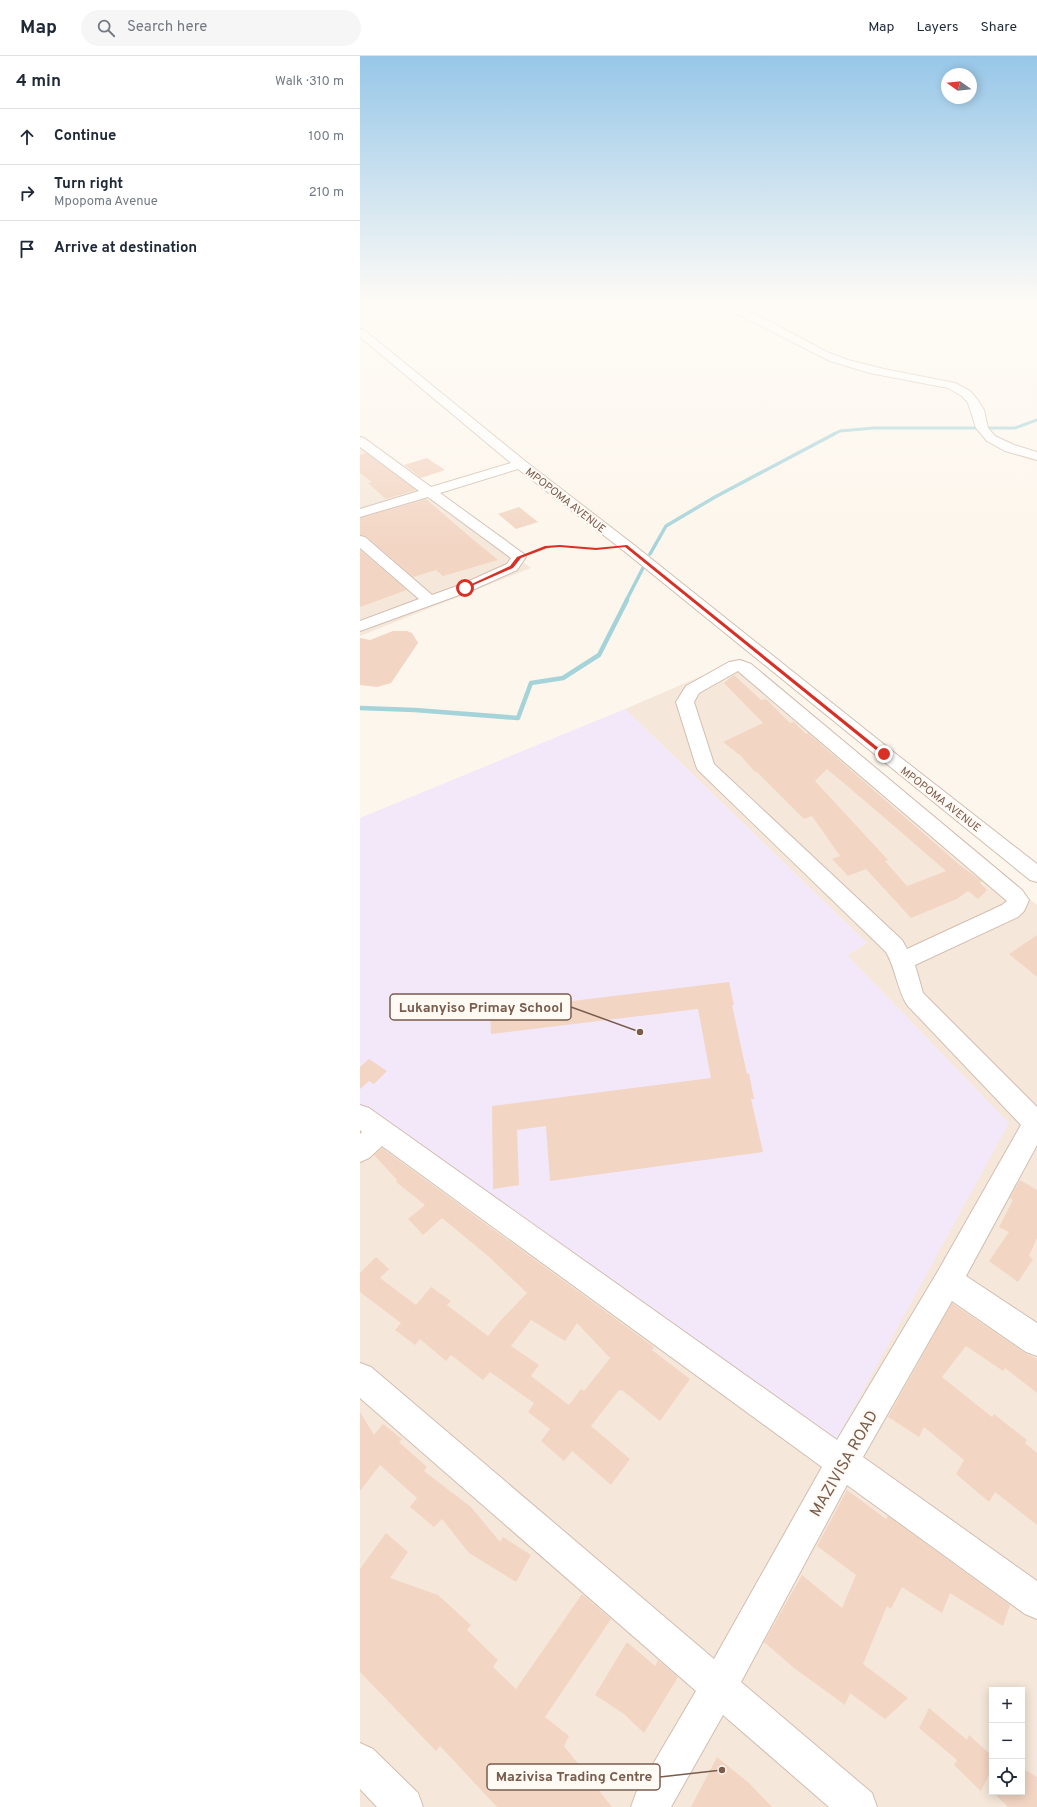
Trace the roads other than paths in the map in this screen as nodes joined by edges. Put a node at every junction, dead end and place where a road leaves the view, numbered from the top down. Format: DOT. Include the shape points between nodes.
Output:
graph roads {
  1 [pos="424,385"];
  2 [pos="949,385"];
  3 [pos="360,441"];
  4 [pos="1037,456"];
  5 [pos="520,464"];
  6 [pos="427,491"];
  7 [pos="360,512"];
  8 [pos="360,540"];
  9 [pos="429,600"];
  10 [pos="360,626"];
  11 [pos="1037,875"];
  12 [pos="903,961"];
  13 [pos="1036,1121"];
  14 [pos="367,1133"];
  15 [pos="948,1281"];
  16 [pos="1037,1341"];
  17 [pos="360,1378"];
  18 [pos="842,1462"];
  19 [pos="1037,1602"];
  20 [pos="718,1688"];
  21 [pos="360,1762"];
  22 [pos="404,1807"];
  23 [pos="650,1807"];
  24 [pos="858,1807"];
  1 -- 5 [label="street, MPOPOMA AVENUE"];
  2 -- 4 [label="street" via="958,388 973,401 981,428 994,441"];
  3 -- 6 [label="street"];
  5 -- 6 [label="street"];
  5 -- 11 [label="street, MPOPOMA AVENUE"];
  6 -- 7 [label="street"];
  6 -- 9 [label="street" via="519,558 512,567 465,588"];
  8 -- 9 [label="street"];
  9 -- 10 [label="street"];
  12 -- 12 [label="street" via="894,946 705,766 685,702 692,690 735,666 745,668 1018,900 1010,911"];
  12 -- 13 [label="street" via="915,999"];
  13 -- 15 [label="street, MAZIVISA ROAD"];
  14 -- 18 [label="street"];
  15 -- 16 [label="street"];
  15 -- 18 [label="street, MAZIVISA ROAD"];
  17 -- 20 [label="street"];
  18 -- 19 [label="street"];
  18 -- 20 [label="street, MAZIVISA ROAD"];
  20 -- 23 [label="street, MAZIVISA ROAD"];
  20 -- 24 [label="street"];
  21 -- 22 [label="street"];
}
